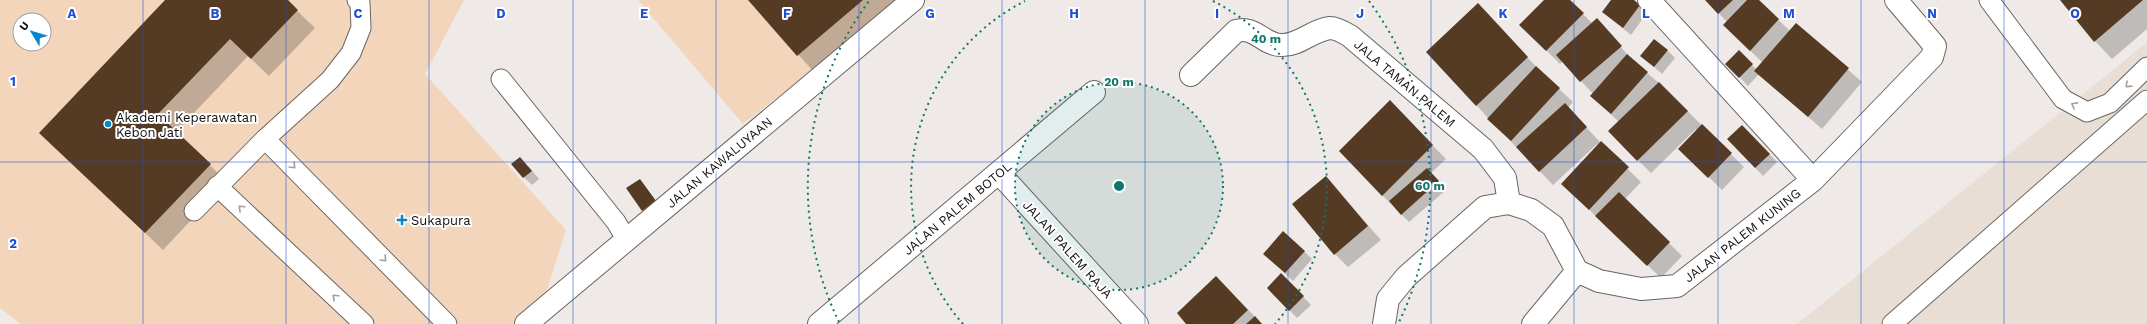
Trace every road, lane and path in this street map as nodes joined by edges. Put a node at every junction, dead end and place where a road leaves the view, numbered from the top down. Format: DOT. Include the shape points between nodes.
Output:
graph roads {
  1 [pos="357,0"];
  2 [pos="913,0"];
  3 [pos="1649,0"];
  4 [pos="1896,0"];
  5 [pos="1989,0"];
  6 [pos="2147,67"];
  7 [pos="1191,75"];
  8 [pos="501,79"];
  9 [pos="1094,92"];
  10 [pos="2147,100"];
  11 [pos="266,139"];
  12 [pos="999,173"];
  13 [pos="1813,180"];
  14 [pos="217,186"];
  15 [pos="1509,202"];
  16 [pos="194,211"];
  17 [pos="626,239"];
  18 [pos="1577,271"];
  19 [pos="364,324"];
  20 [pos="447,324"];
  21 [pos="526,324"];
  22 [pos="819,324"];
  23 [pos="1137,324"];
  24 [pos="1384,324"];
  25 [pos="1533,324"];
  26 [pos="1892,324"];
  1 -- 11 [label="lane" via="360,3 361,28 351,52 330,80"];
  2 -- 17 [label="street, JALAN KAWALUYAAN"];
  3 -- 13 [label="street, JALAN PALEM KUNING"];
  4 -- 13 [label="street, JALAN PALEM KUNING" via="1935,46 1932,57"];
  6 -- 5 [label="lane, one-way" via="2110,103 2086,112 2063,99"];
  7 -- 15 [label="street, JALA TAMAN PALEM" via="1236,31 1249,29 1280,45 1297,42 1331,28 1350,36 1483,149 1505,178"];
  8 -- 17 [label="lane" via="616,222"];
  9 -- 12 [label="street, JALAN PALEM BOTOL"];
  10 -- 26 [label="lane"];
  11 -- 14 [label="lane"];
  11 -- 20 [label="lane, one-way"];
  12 -- 22 [label="street, JALAN PALEM BOTOL"];
  12 -- 23 [label="street, JALAN PALEM RAJA"];
  13 -- 18 [label="street, JALAN PALEM KUNING" via="1677,286 1641,289 1599,281"];
  14 -- 16 [label="lane"];
  19 -- 14 [label="lane, one-way"];
  15 -- 18 [label="street" via="1531,210 1552,226"];
  15 -- 24 [label="street" via="1485,207 1406,277 1388,299"];
  17 -- 21 [label="street, JALAN KAWALUYAAN"];
  18 -- 25 [label="street"];
}
